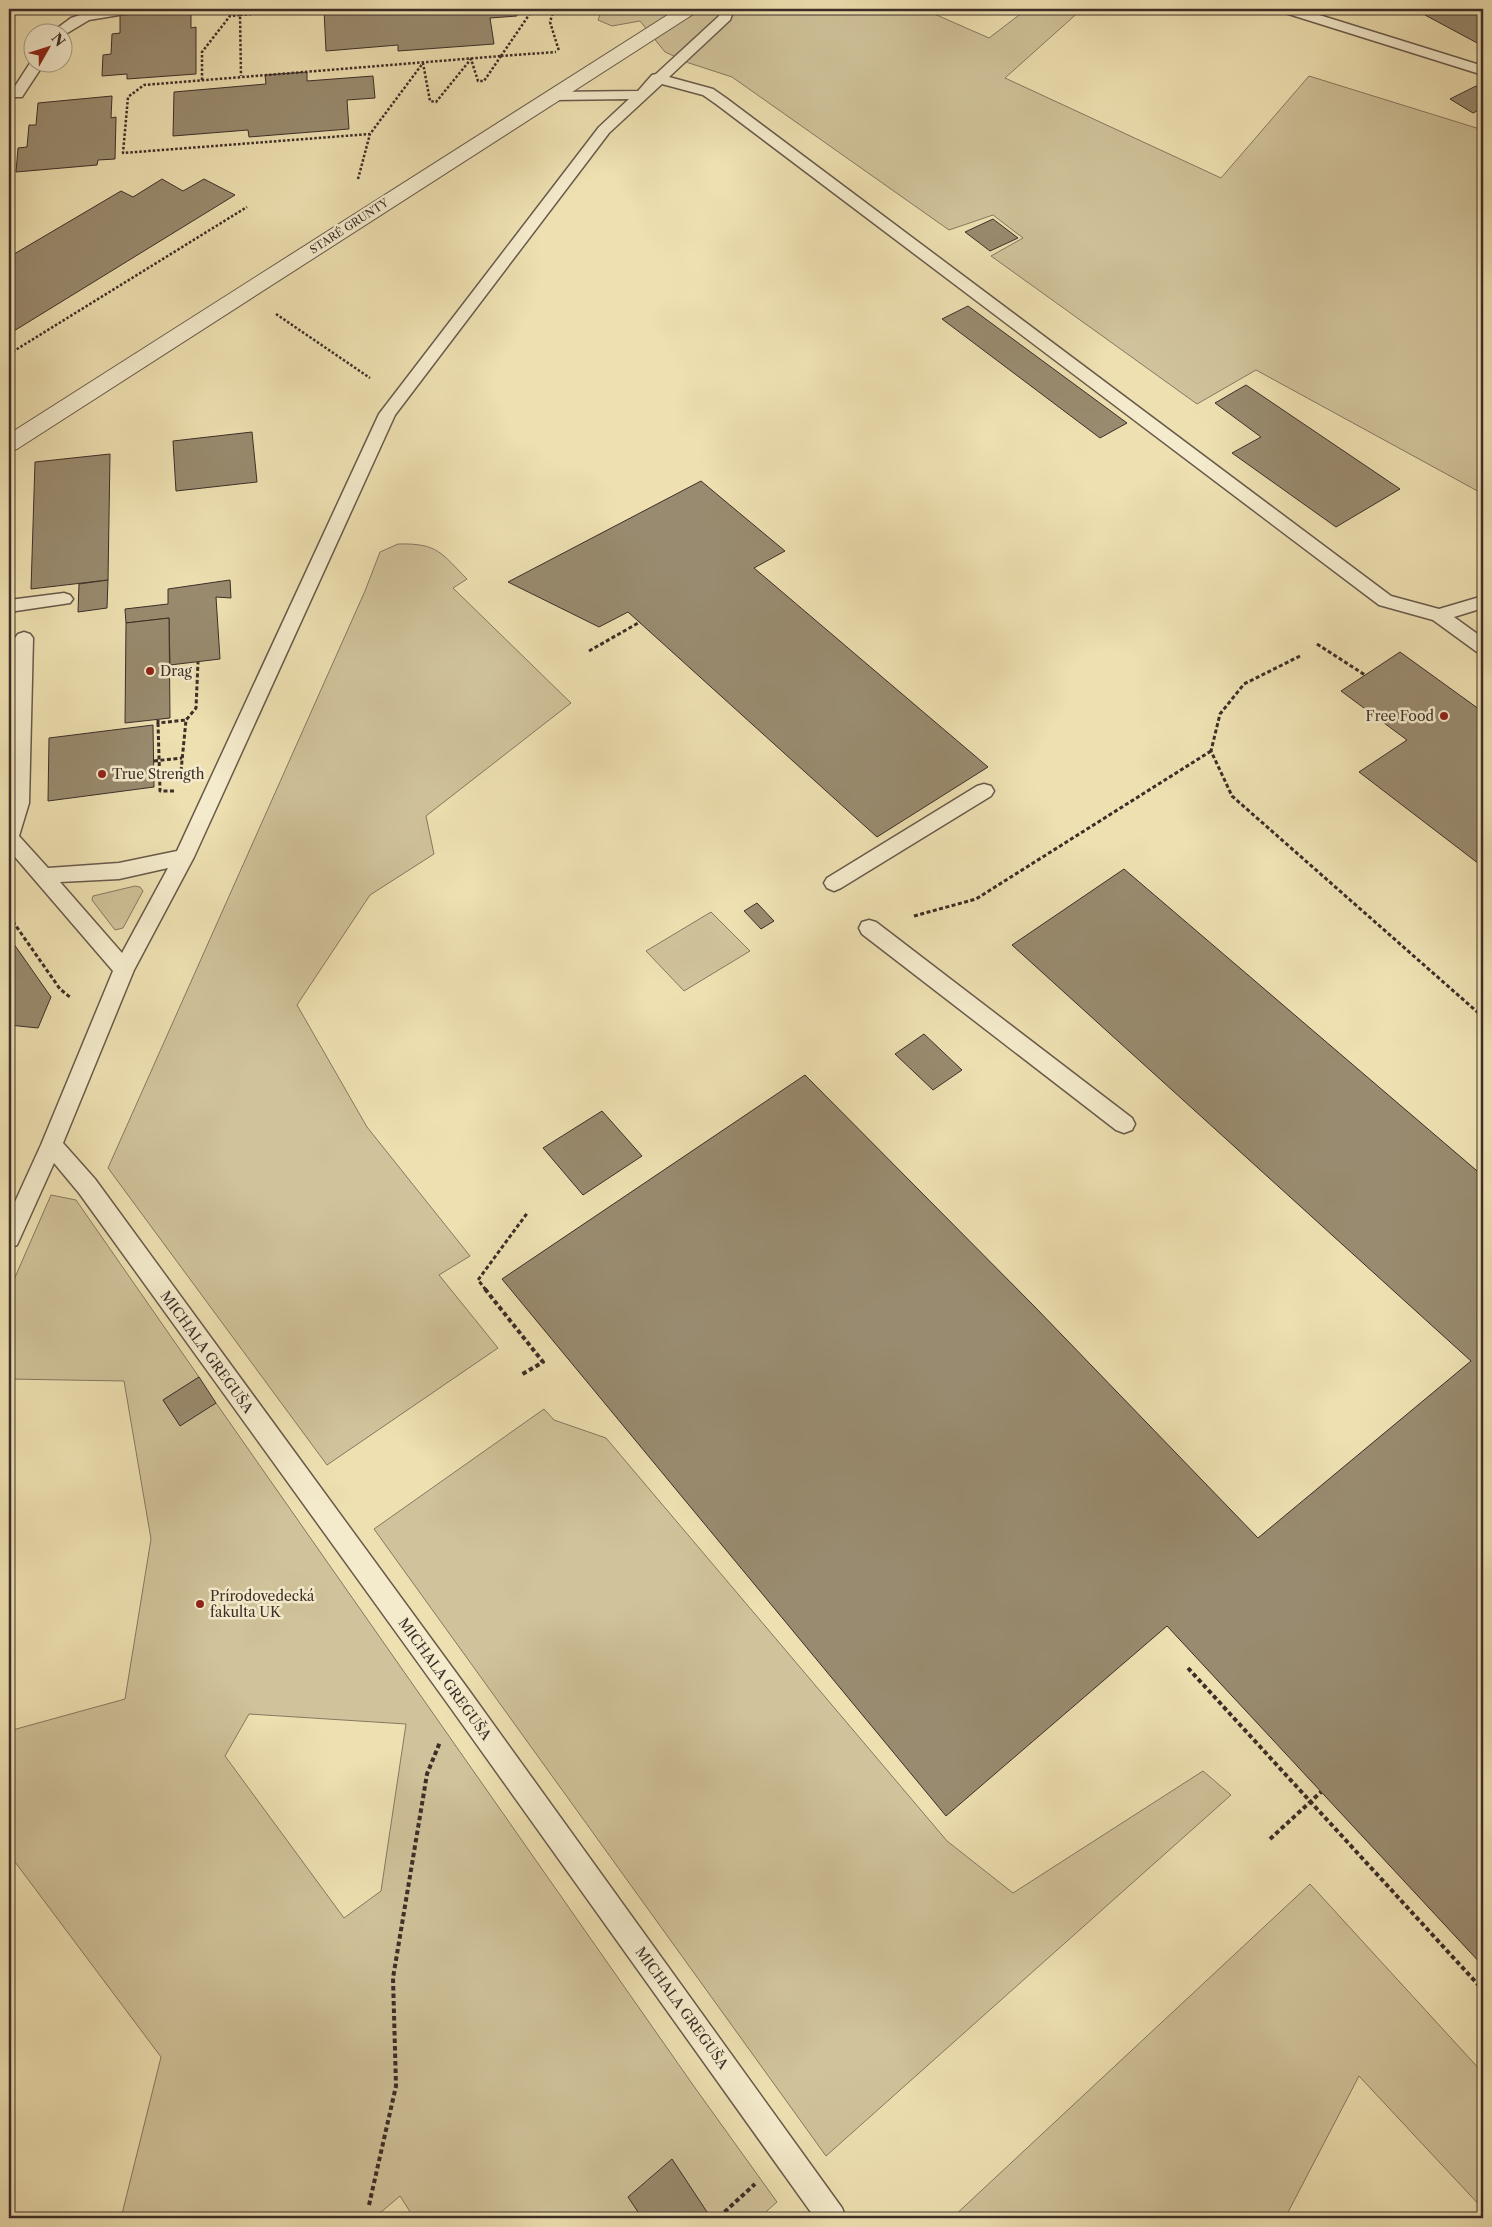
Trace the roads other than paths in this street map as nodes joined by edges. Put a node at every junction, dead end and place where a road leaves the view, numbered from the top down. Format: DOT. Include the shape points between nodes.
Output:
graph roads {
  1 [pos="130,9"];
  2 [pos="689,9"];
  3 [pos="727,9"];
  4 [pos="1287,9"];
  5 [pos="71,22"];
  6 [pos="1483,71"];
  7 [pos="31,72"];
  8 [pos="657,78"];
  9 [pos="17,94"];
  10 [pos="639,95"];
  11 [pos="553,96"];
  12 [pos="9,444"];
  13 [pos="64,599"];
  14 [pos="1483,602"];
  15 [pos="9,606"];
  16 [pos="1440,615"];
  17 [pos="24,638"];
  18 [pos="1483,647"];
  19 [pos="984,791"];
  20 [pos="11,844"];
  21 [pos="184,857"];
  22 [pos="43,876"];
  23 [pos="834,883"];
  24 [pos="869,928"];
  25 [pos="124,969"];
  26 [pos="1124,1124"];
  27 [pos="52,1145"];
  28 [pos="9,1238"];
  29 [pos="832,2218"];
  1 -- 5 [label="lane" via="100,11"];
  2 -- 11 [label="street, STARÉ GRUNTY"];
  3 -- 8 [label="lane" via="725,16"];
  4 -- 6 [label="lane"];
  7 -- 9 [label="lane"];
  8 -- 10 [label="lane"];
  8 -- 16 [label="lane" via="708,92 721,101 1385,601"];
  10 -- 11 [label="lane"];
  10 -- 21 [label="lane" via="604,130 387,414"];
  11 -- 12 [label="street, STARÉ GRUNTY"];
  13 -- 15 [label="lane"];
  14 -- 16 [label="lane"];
  16 -- 18 [label="lane"];
  17 -- 20 [label="lane" via="19,803"];
  19 -- 23 [label="lane"];
  20 -- 22 [label="lane"];
  21 -- 22 [label="lane" via="119,871"];
  21 -- 25 [label="lane"];
  22 -- 25 [label="lane"];
  24 -- 26 [label="lane"];
  25 -- 27 [label="lane"];
  27 -- 28 [label="lane"];
  27 -- 29 [label="lane, MICHALA GREGUŠA" via="87,1186"];
}
